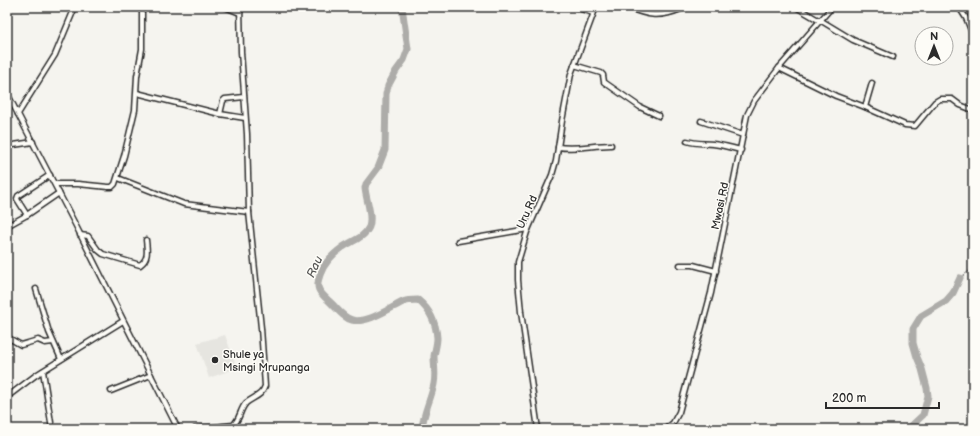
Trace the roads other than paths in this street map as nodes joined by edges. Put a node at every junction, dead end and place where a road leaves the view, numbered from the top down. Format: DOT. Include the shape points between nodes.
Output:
graph roads {
  1 [pos="75,7"];
  2 [pos="142,7"];
  3 [pos="225,7"];
  4 [pos="240,7"];
  5 [pos="574,7"];
  6 [pos="596,7"];
  7 [pos="627,7"];
  8 [pos="796,7"];
  9 [pos="832,7"];
  10 [pos="959,7"];
  11 [pos="681,9"];
  12 [pos="240,13"];
  13 [pos="593,13"];
  14 [pos="820,21"];
  15 [pos="973,35"];
  16 [pos="893,57"];
  17 [pos="574,65"];
  18 [pos="779,68"];
  19 [pos="872,83"];
  20 [pos="7,93"];
  21 [pos="137,93"];
  22 [pos="244,97"];
  23 [pos="865,107"];
  24 [pos="973,110"];
  25 [pos="18,114"];
  26 [pos="220,114"];
  27 [pos="659,116"];
  28 [pos="246,118"];
  29 [pos="701,121"];
  30 [pos="743,135"];
  31 [pos="687,141"];
  32 [pos="33,142"];
  33 [pos="611,145"];
  34 [pos="7,146"];
  35 [pos="558,147"];
  36 [pos="741,150"];
  37 [pos="50,175"];
  38 [pos="118,178"];
  39 [pos="55,184"];
  40 [pos="59,193"];
  41 [pos="249,212"];
  42 [pos="27,215"];
  43 [pos="7,226"];
  44 [pos="528,229"];
  45 [pos="80,235"];
  46 [pos="146,240"];
  47 [pos="458,241"];
  48 [pos="680,265"];
  49 [pos="716,272"];
  50 [pos="36,289"];
  51 [pos="123,321"];
  52 [pos="7,337"];
  53 [pos="53,342"];
  54 [pos="61,360"];
  55 [pos="43,371"];
  56 [pos="151,375"];
  57 [pos="111,391"];
  58 [pos="7,397"];
  59 [pos="52,429"];
  60 [pos="178,429"];
  61 [pos="195,429"];
  62 [pos="538,429"];
  63 [pos="665,429"];
  1 -- 25 [label="street" via="55,55"];
  2 -- 21 [label="street" via="142,49"];
  3 -- 12 [label="street"];
  4 -- 12 [label="street"];
  5 -- 13 [label="street"];
  6 -- 13 [label="street, Uru Rd"];
  7 -- 11 [label="street" via="657,16"];
  8 -- 14 [label="street"];
  9 -- 14 [label="street, Mwasi Rd"];
  10 -- 15 [label="street"];
  12 -- 22 [label="street"];
  13 -- 17 [label="street, Uru Rd"];
  14 -- 16 [label="street" via="853,40"];
  14 -- 18 [label="street, Mwasi Rd"];
  17 -- 27 [label="street" via="602,73 604,82 640,107"];
  17 -- 35 [label="street, Uru Rd"];
  18 -- 23 [label="street"];
  18 -- 30 [label="street, Mwasi Rd" via="751,107"];
  19 -- 23 [label="street"];
  20 -- 25 [label="street"];
  21 -- 26 [label="street"];
  21 -- 38 [label="street"];
  22 -- 26 [label="street" via="225,99"];
  22 -- 28 [label="street"];
  23 -- 24 [label="street" via="911,126 920,122 940,98 952,99"];
  25 -- 32 [label="street"];
  26 -- 28 [label="street"];
  28 -- 41 [label="street"];
  29 -- 30 [label="street"];
  30 -- 36 [label="street, Mwasi Rd"];
  31 -- 36 [label="street"];
  32 -- 34 [label="street"];
  32 -- 37 [label="street"];
  33 -- 35 [label="street" via="579,149"];
  35 -- 44 [label="street, Uru Rd" via="549,185"];
  36 -- 49 [label="street, Mwasi Rd"];
  37 -- 39 [label="street"];
  37 -- 42 [label="street" via="18,196 17,199"];
  38 -- 39 [label="street" via="112,187"];
  38 -- 41 [label="street" via="184,204"];
  39 -- 40 [label="street"];
  40 -- 42 [label="street"];
  40 -- 45 [label="street"];
  41 -- 61 [label="street" via="265,386 262,392 246,404 233,425"];
  42 -- 43 [label="street"];
  44 -- 47 [label="street"];
  44 -- 62 [label="street, Uru Rd" via="517,271"];
  45 -- 46 [label="street" via="88,236 103,254 140,265 147,256"];
  45 -- 51 [label="street"];
  48 -- 49 [label="street" via="693,265"];
  49 -- 63 [label="street, Mwasi Rd" via="679,412 673,423"];
  50 -- 53 [label="street"];
  51 -- 54 [label="street"];
  51 -- 56 [label="street"];
  52 -- 53 [label="street" via="21,345 38,340 45,343"];
  53 -- 54 [label="street"];
  54 -- 55 [label="street"];
  55 -- 58 [label="street"];
  55 -- 59 [label="street"];
  56 -- 57 [label="street"];
  56 -- 60 [label="street"];
}
